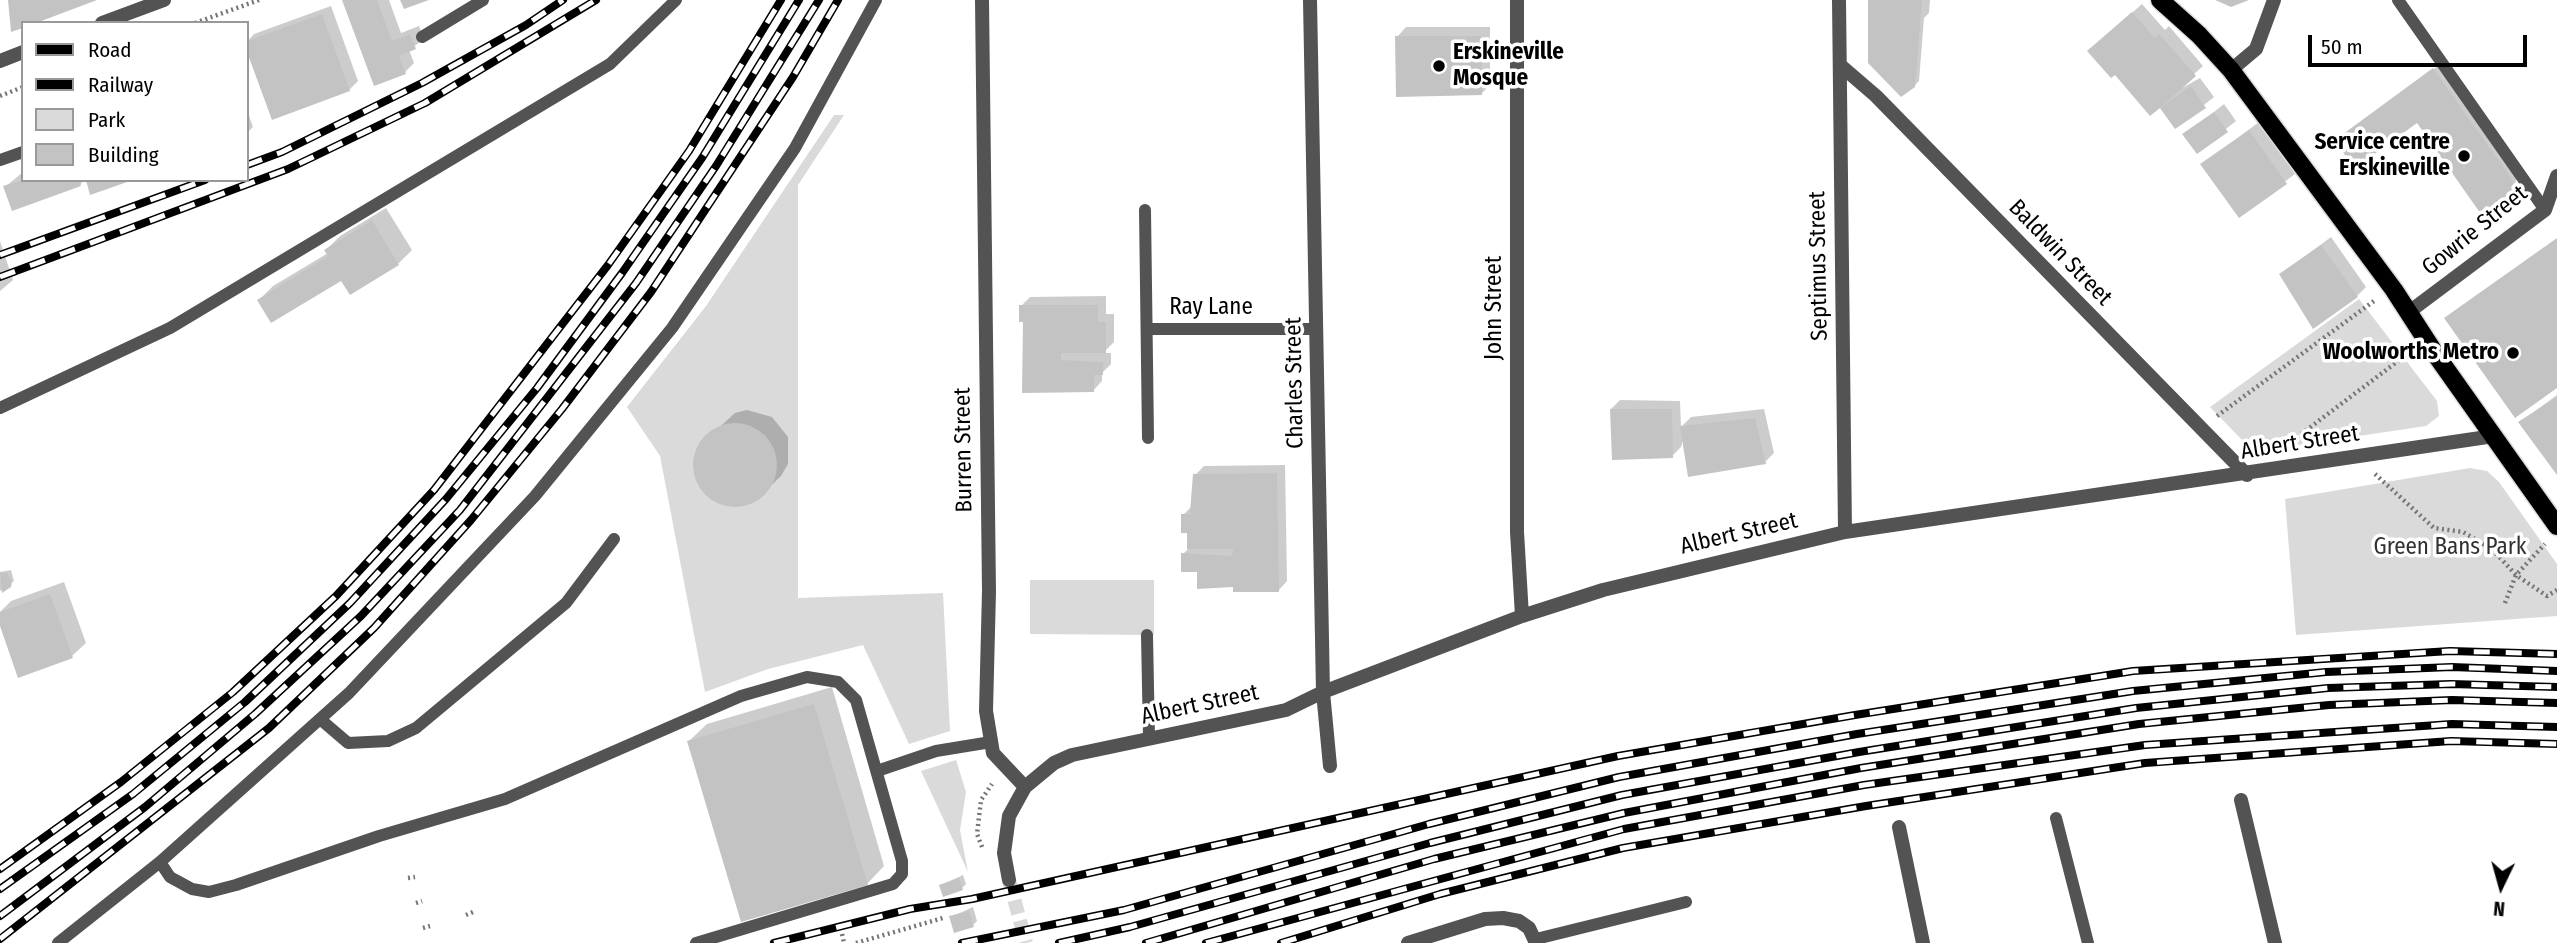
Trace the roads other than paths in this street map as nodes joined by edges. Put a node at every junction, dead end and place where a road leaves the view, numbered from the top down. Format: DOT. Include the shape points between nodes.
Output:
graph roads {
  1 [pos="164,0"];
  2 [pos="483,0"];
  3 [pos="676,0"];
  4 [pos="876,0"];
  5 [pos="982,0"];
  6 [pos="1310,0"];
  7 [pos="1517,0"];
  8 [pos="1839,0"];
  9 [pos="2160,0"];
  10 [pos="2274,0"];
  11 [pos="2398,0"];
  12 [pos="107,21"];
  13 [pos="422,37"];
  14 [pos="21,53"];
  15 [pos="0,61"];
  16 [pos="1840,65"];
  17 [pos="2231,70"];
  18 [pos="21,153"];
  19 [pos="0,160"];
  20 [pos="2557,176"];
  21 [pos="2545,210"];
  22 [pos="1145,211"];
  23 [pos="2409,312"];
  24 [pos="1147,329"];
  25 [pos="1317,329"];
  26 [pos="0,408"];
  27 [pos="2494,436"];
  28 [pos="1148,438"];
  29 [pos="2247,475"];
  30 [pos="1845,532"];
  31 [pos="2553,534"];
  32 [pos="614,540"];
  33 [pos="1522,617"];
  34 [pos="1147,635"];
  35 [pos="1323,692"];
  36 [pos="320,719"];
  37 [pos="1149,738"];
  38 [pos="991,742"];
  39 [pos="1330,765"];
  40 [pos="877,771"];
  41 [pos="1025,787"];
  42 [pos="2241,800"];
  43 [pos="2056,818"];
  44 [pos="1899,827"];
  45 [pos="160,862"];
  46 [pos="1009,880"];
  47 [pos="1686,902"];
  48 [pos="1536,941"];
  49 [pos="58,943"];
  50 [pos="696,943"];
  51 [pos="1408,943"];
  52 [pos="1923,943"];
  53 [pos="2088,943"];
  54 [pos="2275,943"];
  1 -- 12 [label="street"];
  2 -- 13 [label="lane"];
  3 -- 26 [label="lane" via="610,64 170,328"];
  4 -- 36 [label="lane" via="794,148 672,328 535,496"];
  5 -- 38 [label="street, Burren Street" via="989,591 985,695"];
  6 -- 25 [label="street, Charles Street"];
  7 -- 33 [label="street, John Street" via="1517,532"];
  8 -- 16 [label="street, Septimus Street"];
  9 -- 17 [label="main road"];
  10 -- 17 [label="street" via="2256,49"];
  11 -- 21 [label="lane"];
  14 -- 15 [label="street"];
  16 -- 29 [label="street, Baldwin Street" via="1876,96"];
  16 -- 30 [label="street, Septimus Street"];
  17 -- 23 [label="main road"];
  18 -- 19 [label="lane"];
  20 -- 21 [label="street, Gowrie Street"];
  21 -- 23 [label="street, Gowrie Street"];
  22 -- 24 [label="lane, Ray Lane"];
  23 -- 27 [label="main road"];
  24 -- 25 [label="lane, Ray Lane"];
  24 -- 28 [label="lane, Ray Lane"];
  25 -- 35 [label="street, Charles Street"];
  27 -- 29 [label="street, Albert Street"];
  27 -- 31 [label="main road"];
  29 -- 30 [label="street, Albert Street"];
  30 -- 33 [label="street, Albert Street" via="1603,590"];
  32 -- 36 [label="lane" via="566,603 416,728 388,741 348,743"];
  33 -- 35 [label="street, Albert Street"];
  34 -- 37 [label="lane"];
  35 -- 37 [label="street, Albert Street" via="1286,710"];
  35 -- 39 [label="street, Charles Street"];
  36 -- 45 [label="lane"];
  37 -- 41 [label="street, Albert Street" via="1072,755 1054,763"];
  38 -- 40 [label="lane" via="936,751"];
  38 -- 41 [label="street, Burren Street" via="996,757"];
  40 -- 45 [label="lane" via="856,700 848,689 838,682 807,677 741,695 505,799 236,885 209,892 192,889 170,877"];
  40 -- 50 [label="lane" via="902,861 902,874 893,884"];
  41 -- 46 [label="street" via="1004,834"];
  42 -- 54 [label="street"];
  43 -- 53 [label="lane"];
  44 -- 52 [label="street"];
  45 -- 49 [label="lane"];
  47 -- 48 [label="lane"];
  48 -- 51 [label="street" via="1519,921 1503,918 1485,919"];
}
